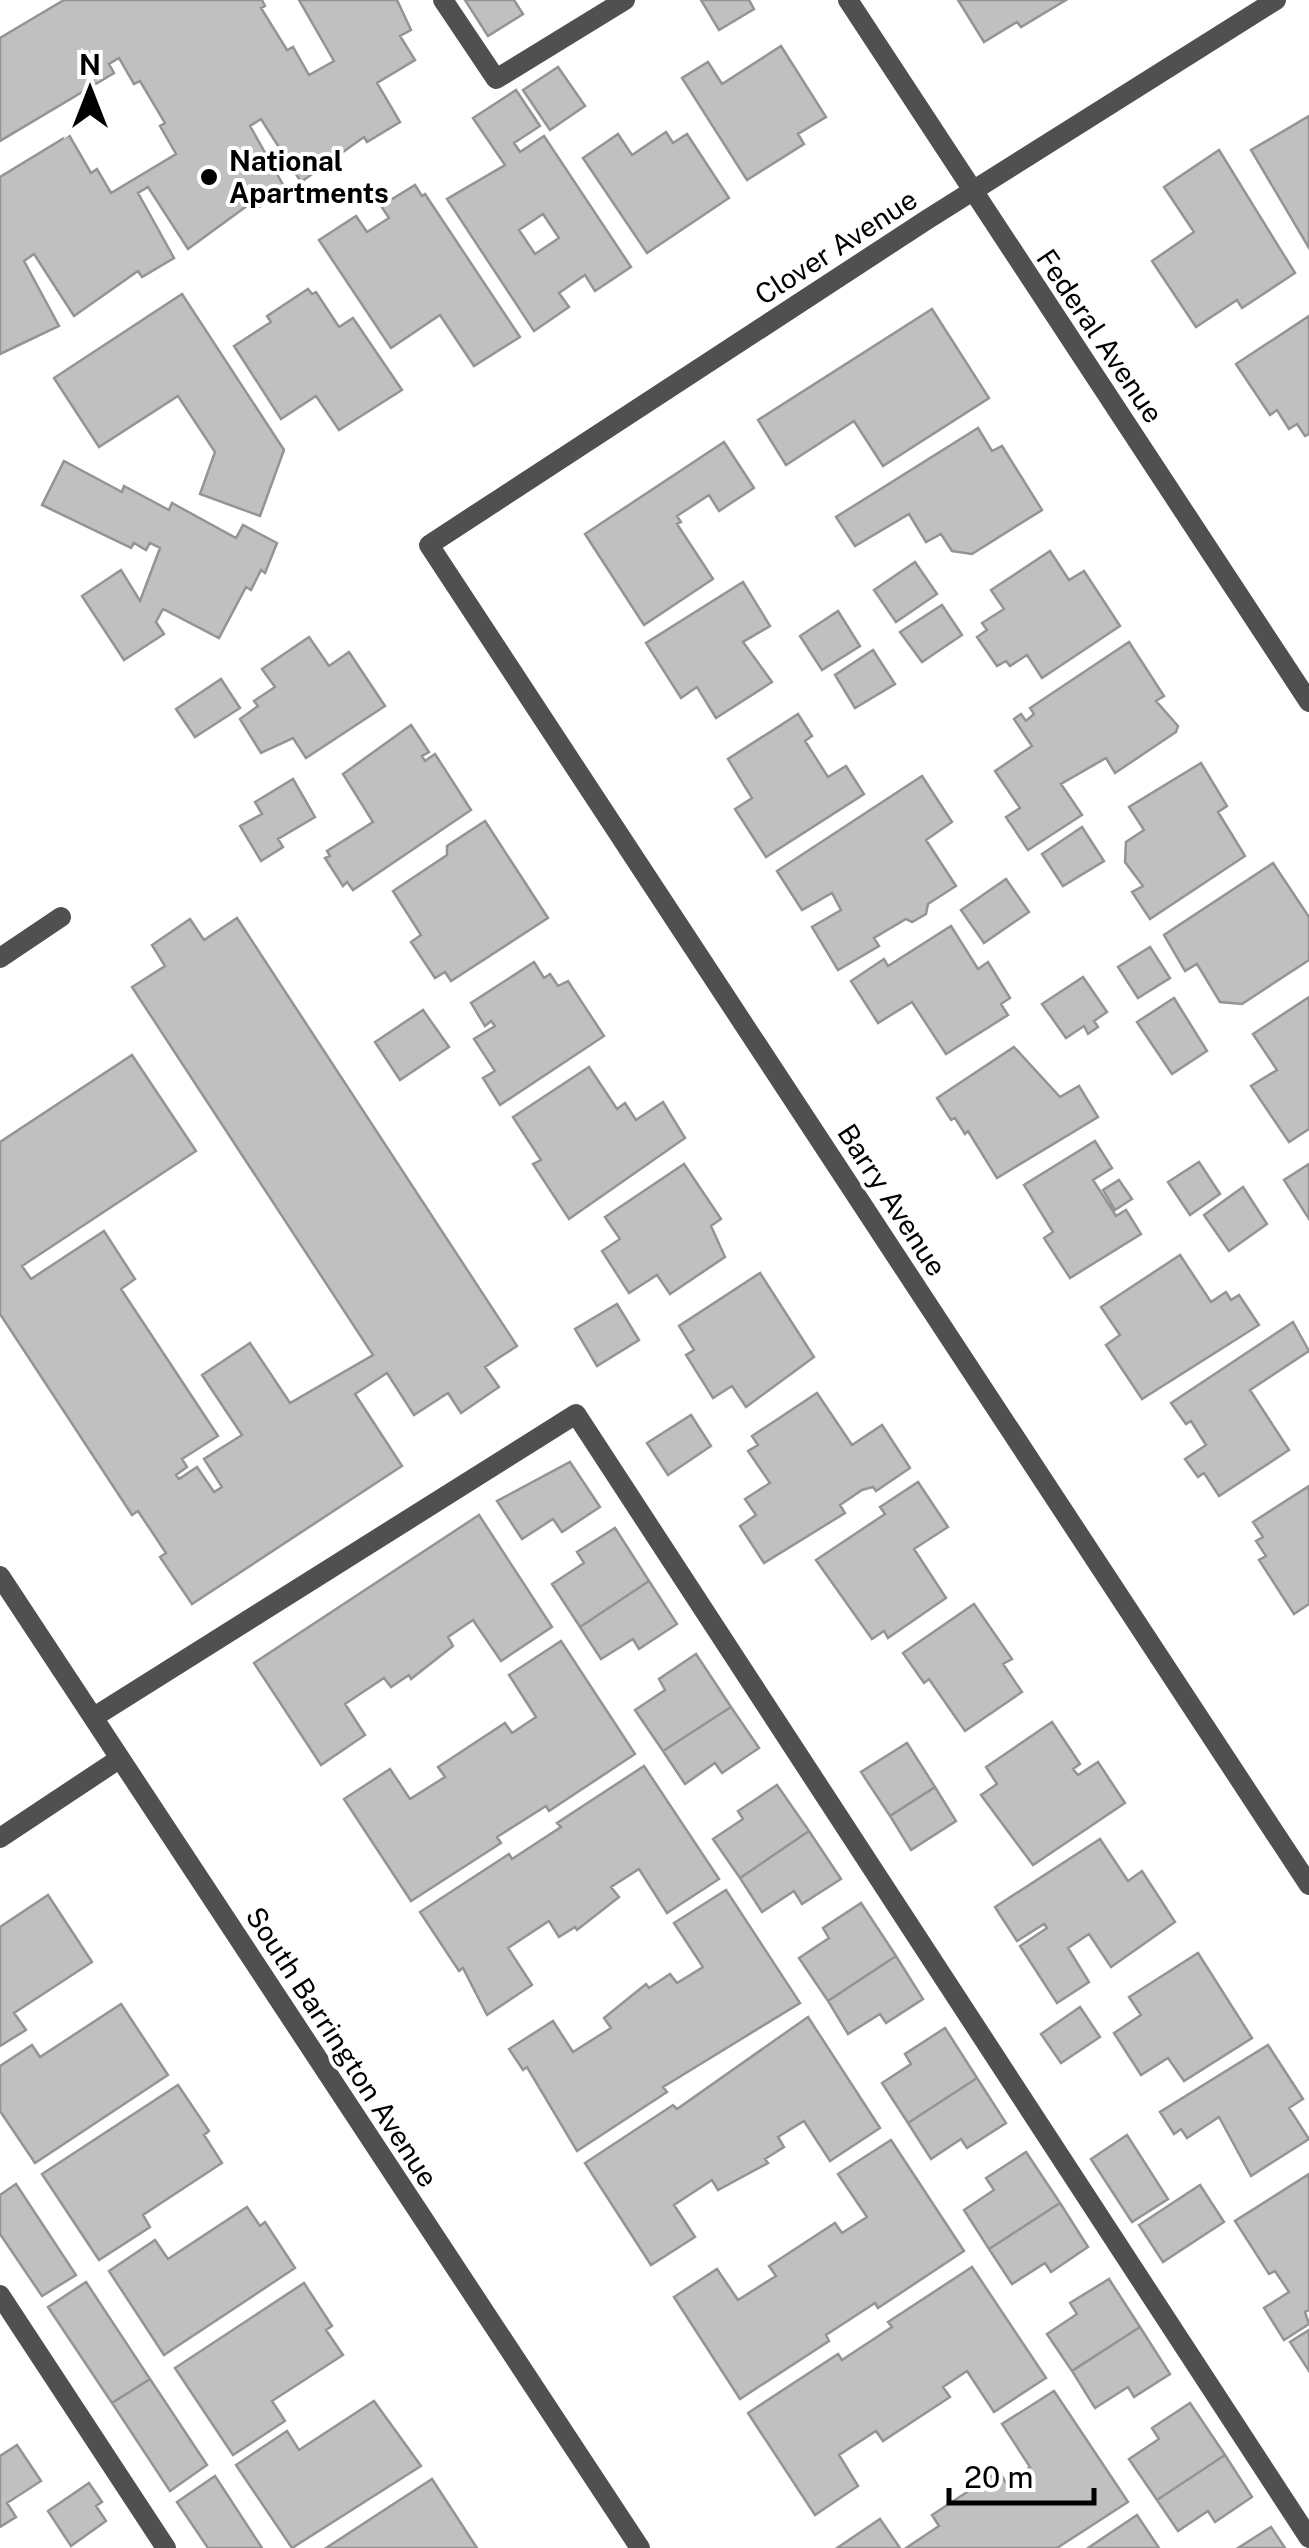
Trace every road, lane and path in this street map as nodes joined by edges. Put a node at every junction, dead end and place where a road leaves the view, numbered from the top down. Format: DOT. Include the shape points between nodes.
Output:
graph roads {
  1 [pos="443,0"];
  2 [pos="625,0"];
  3 [pos="848,0"];
  4 [pos="1276,0"];
  5 [pos="972,192"];
  6 [pos="430,545"];
  7 [pos="1309,702"];
  8 [pos="61,917"];
  9 [pos="0,958"];
  10 [pos="0,1576"];
  11 [pos="94,1717"];
  12 [pos="119,1759"];
  13 [pos="0,1838"];
  14 [pos="1309,1885"];
  15 [pos="0,2295"];
  16 [pos="1309,2538"];
  17 [pos="166,2548"];
  18 [pos="640,2548"];
  1 -- 2 [label="street" via="496,79"];
  3 -- 5 [label="street, Federal Avenue"];
  4 -- 5 [label="street, Clover Avenue"];
  5 -- 6 [label="street, Clover Avenue"];
  5 -- 7 [label="street, Federal Avenue"];
  6 -- 14 [label="street, Barry Avenue"];
  8 -- 9 [label="street"];
  10 -- 11 [label="street, South Barrington Avenue"];
  11 -- 12 [label="street, South Barrington Avenue"];
  11 -- 16 [label="street" via="576,1414"];
  12 -- 13 [label="street"];
  12 -- 18 [label="street, South Barrington Avenue"];
  15 -- 17 [label="street"];
}
